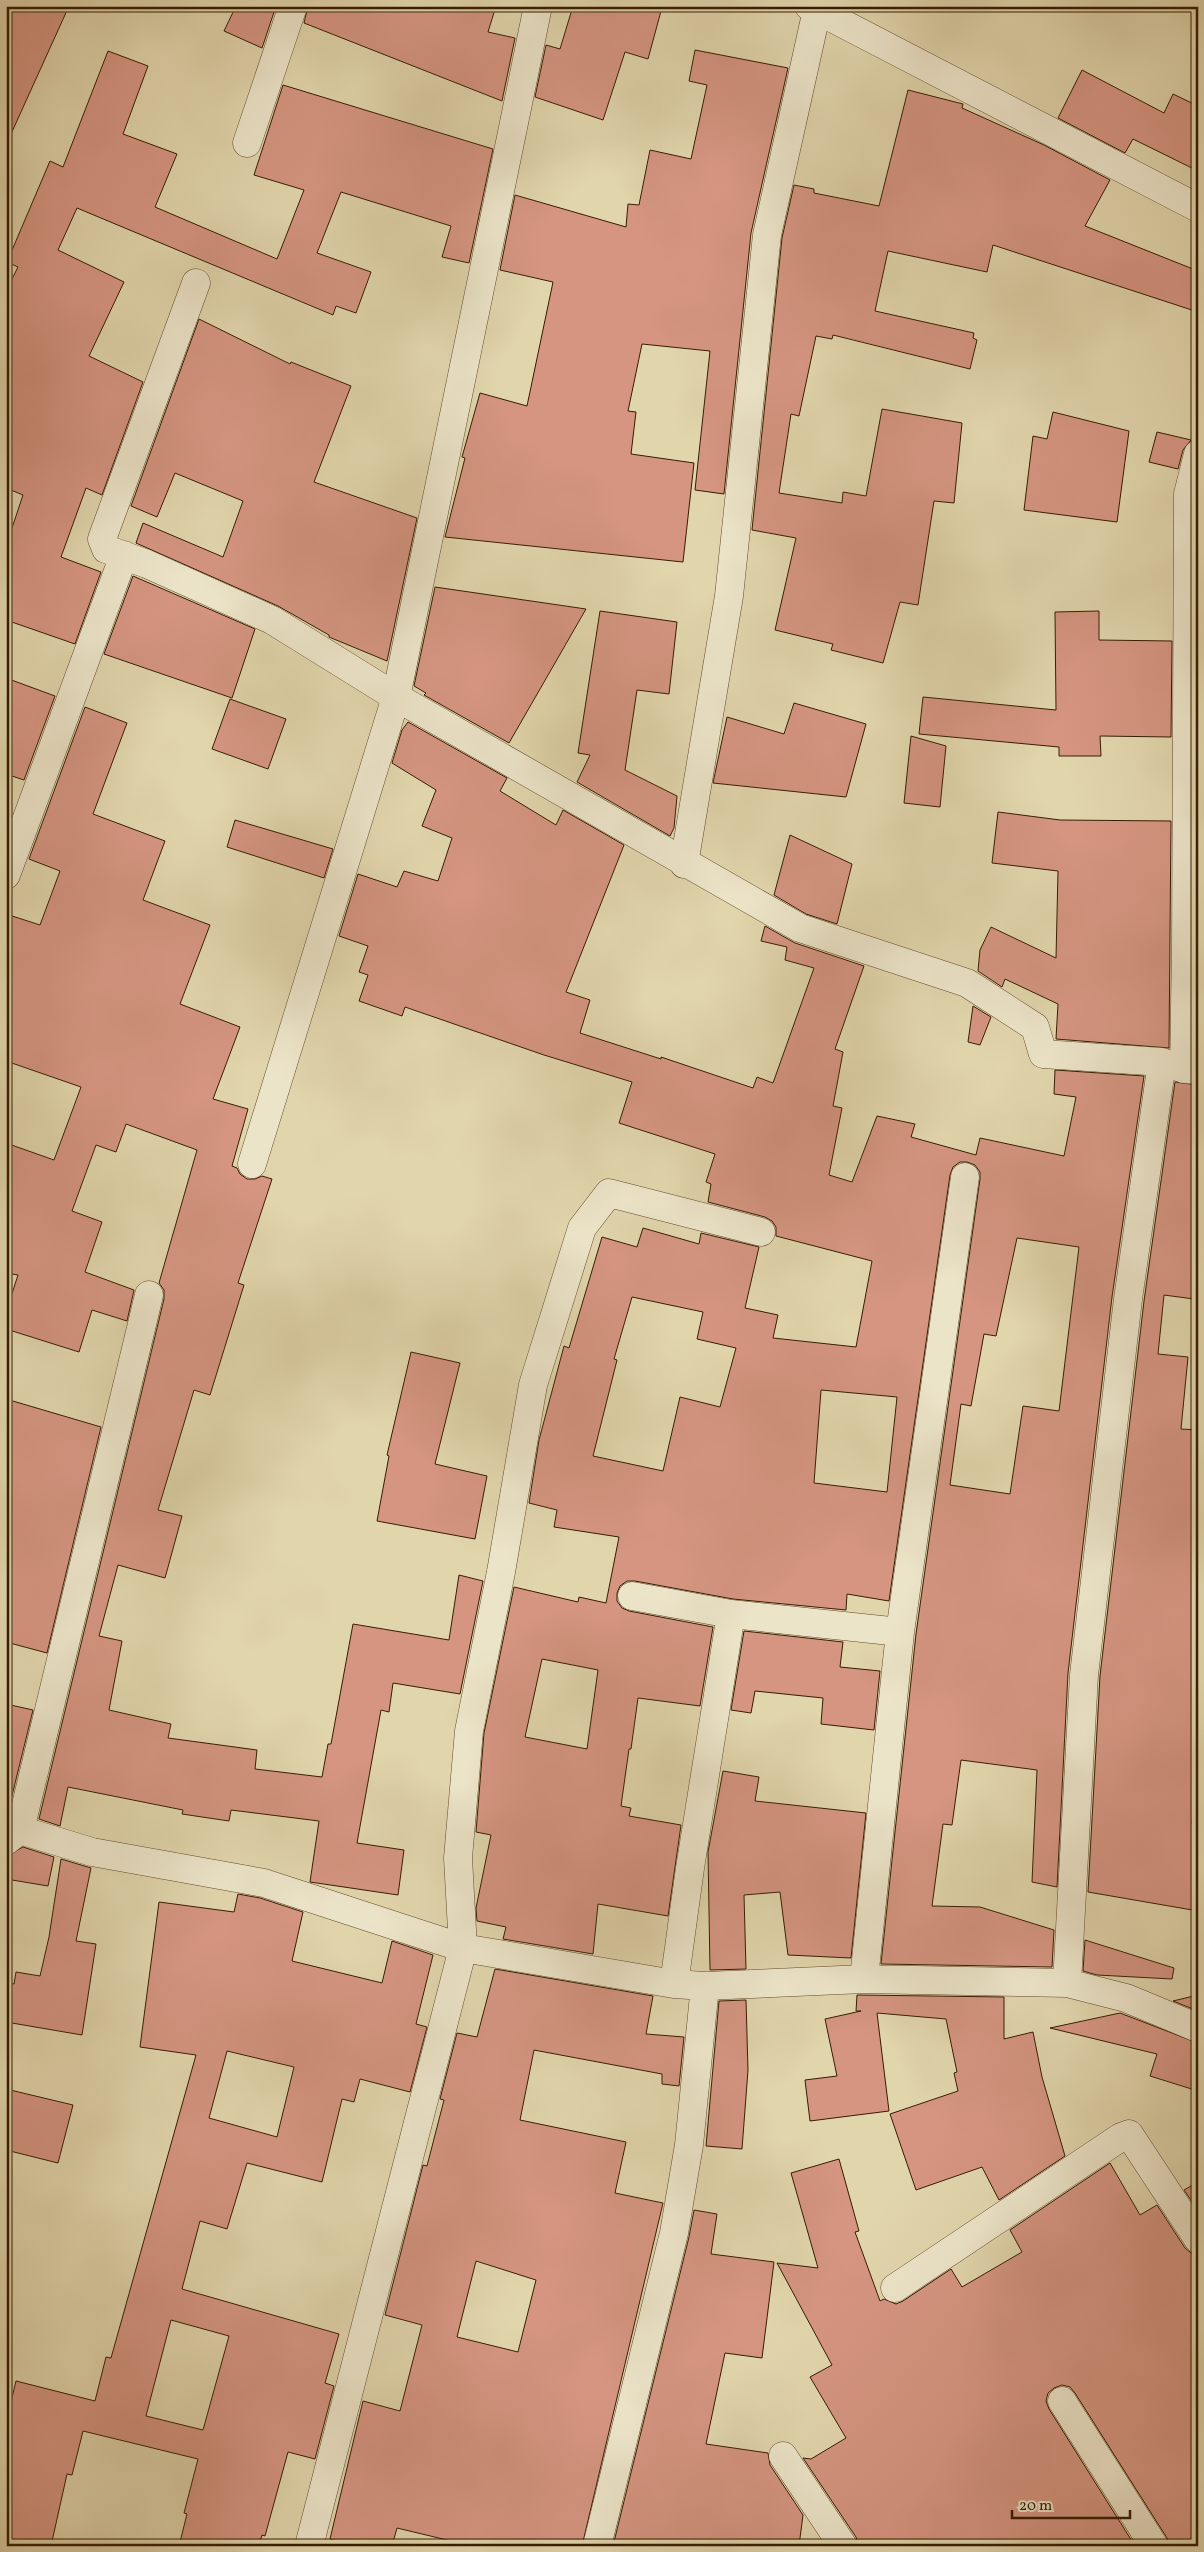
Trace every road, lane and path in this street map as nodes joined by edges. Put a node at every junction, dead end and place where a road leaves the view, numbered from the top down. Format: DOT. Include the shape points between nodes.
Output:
graph roads {
  1 [pos="293,6"];
  2 [pos="538,6"];
  3 [pos="813,8"];
  4 [pos="247,143"];
  5 [pos="1198,208"];
  6 [pos="196,283"];
  7 [pos="1198,454"];
  8 [pos="124,556"];
  9 [pos="396,696"];
  10 [pos="684,864"];
  11 [pos="6,875"];
  12 [pos="1181,1067"];
  13 [pos="252,1164"];
  14 [pos="965,1177"];
  15 [pos="761,1232"];
  16 [pos="148,1295"];
  17 [pos="632,1596"];
  18 [pos="730,1614"];
  19 [pos="900,1632"];
  20 [pos="13,1836"];
  21 [pos="463,1948"];
  22 [pos="864,1979"];
  23 [pos="1068,1983"];
  24 [pos="674,1984"];
  25 [pos="705,1986"];
  26 [pos="1198,2028"];
  27 [pos="1198,2239"];
  28 [pos="895,2288"];
  29 [pos="1062,2401"];
  30 [pos="783,2456"];
  31 [pos="309,2546"];
  32 [pos="597,2546"];
  33 [pos="842,2546"];
  34 [pos="1154,2546"];
  1 -- 4 [label="street"];
  2 -- 9 [label="street"];
  3 -- 5 [label="street"];
  3 -- 10 [label="street" via="767,235 729,596"];
  6 -- 8 [label="street" via="102,540 106,549"];
  7 -- 12 [label="street" via="1188,494 1186,946"];
  8 -- 9 [label="street" via="272,620"];
  8 -- 11 [label="street"];
  9 -- 10 [label="street"];
  9 -- 13 [label="street"];
  10 -- 12 [label="street" via="800,928 967,983 1035,1027 1044,1054"];
  12 -- 23 [label="street" via="1128,1299 1084,1675"];
  14 -- 19 [label="street"];
  15 -- 21 [label="street" via="609,1193 582,1228 534,1385 469,1730 458,1858"];
  16 -- 20 [label="street"];
  17 -- 18 [label="street"];
  18 -- 19 [label="street"];
  18 -- 24 [label="street"];
  19 -- 22 [label="street"];
  20 -- 21 [label="street" via="264,1883"];
  21 -- 24 [label="street"];
  21 -- 31 [label="street"];
  22 -- 23 [label="street"];
  22 -- 25 [label="street"];
  23 -- 26 [label="street" via="1126,1998"];
  24 -- 25 [label="street"];
  25 -- 32 [label="street" via="689,2144 674,2234"];
  27 -- 28 [label="street" via="1129,2134"];
  29 -- 34 [label="street"];
  30 -- 33 [label="street"];
}
